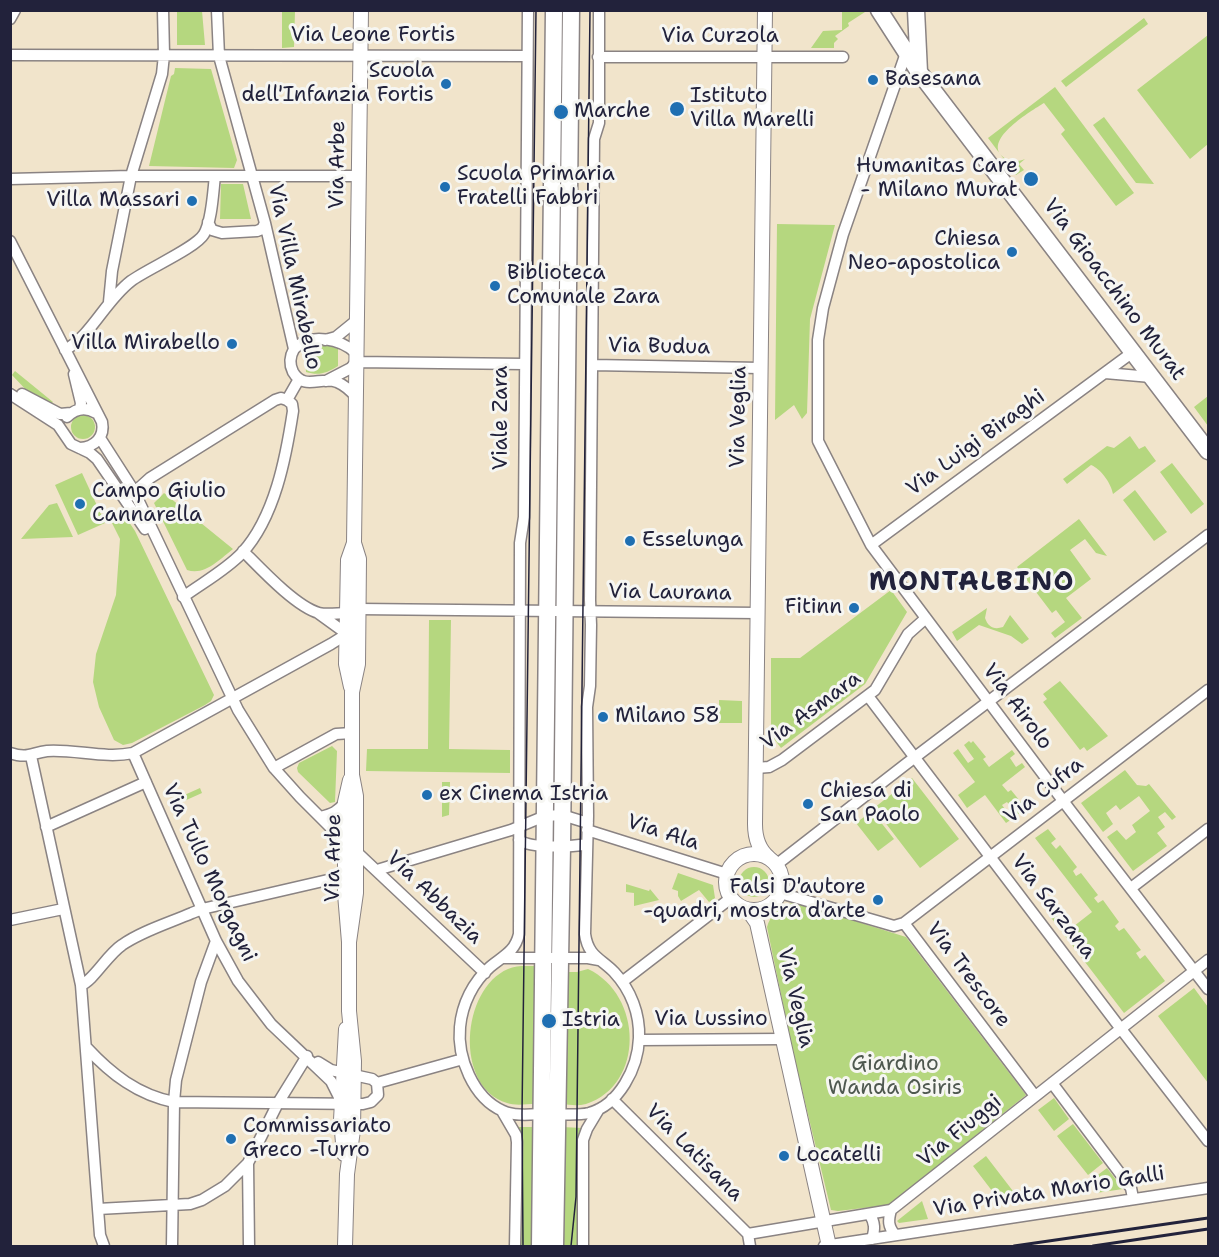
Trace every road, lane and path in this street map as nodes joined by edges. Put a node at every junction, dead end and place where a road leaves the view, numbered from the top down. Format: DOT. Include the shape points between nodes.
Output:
graph roads {
  1 [pos="15,10"];
  2 [pos="163,10"];
  3 [pos="217,10"];
  4 [pos="361,10"];
  5 [pos="528,10"];
  6 [pos="554,10"];
  7 [pos="571,10"];
  8 [pos="599,10"];
  9 [pos="765,10"];
  10 [pos="879,10"];
  11 [pos="916,10"];
  12 [pos="10,19"];
  13 [pos="906,53"];
  14 [pos="10,55"];
  15 [pos="164,56"];
  16 [pos="219,56"];
  17 [pos="360,56"];
  18 [pos="526,56"];
  19 [pos="598,57"];
  20 [pos="764,57"];
  21 [pos="843,57"];
  22 [pos="919,72"];
  23 [pos="131,176"];
  24 [pos="215,176"];
  25 [pos="252,176"];
  26 [pos="359,176"];
  27 [pos="10,178"];
  28 [pos="208,222"];
  29 [pos="265,223"];
  30 [pos="10,241"];
  31 [pos="109,302"];
  32 [pos="357,320"];
  33 [pos="325,340"];
  34 [pos="294,349"];
  35 [pos="65,350"];
  36 [pos="1133,352"];
  37 [pos="357,358"];
  38 [pos="72,362"];
  39 [pos="524,364"];
  40 [pos="592,365"];
  41 [pos="760,368"];
  42 [pos="1105,373"];
  43 [pos="1151,377"];
  44 [pos="299,379"];
  45 [pos="326,381"];
  46 [pos="10,389"];
  47 [pos="10,394"];
  48 [pos="356,397"];
  49 [pos="287,400"];
  50 [pos="76,411"];
  51 [pos="96,413"];
  52 [pos="64,434"];
  53 [pos="100,438"];
  54 [pos="80,448"];
  55 [pos="1209,451"];
  56 [pos="134,491"];
  57 [pos="126,501"];
  58 [pos="1209,535"];
  59 [pos="871,545"];
  60 [pos="159,548"];
  61 [pos="243,551"];
  62 [pos="183,597"];
  63 [pos="352,611"];
  64 [pos="520,611"];
  65 [pos="556,611"];
  66 [pos="587,612"];
  67 [pos="318,613"];
  68 [pos="758,614"];
  69 [pos="926,618"];
  70 [pos="346,634"];
  71 [pos="1209,690"];
  72 [pos="352,692"];
  73 [pos="868,696"];
  74 [pos="232,699"];
  75 [pos="988,702"];
  76 [pos="352,733"];
  77 [pos="10,753"];
  78 [pos="133,753"];
  79 [pos="31,756"];
  80 [pos="915,758"];
  81 [pos="274,768"];
  82 [pos="756,768"];
  83 [pos="351,775"];
  84 [pos="146,782"];
  85 [pos="1064,800"];
  86 [pos="345,802"];
  87 [pos="554,815"];
  88 [pos="320,817"];
  89 [pos="755,824"];
  90 [pos="520,825"];
  91 [pos="587,826"];
  92 [pos="46,827"];
  93 [pos="1209,829"];
  94 [pos="519,840"];
  95 [pos="345,841"];
  96 [pos="587,844"];
  97 [pos="545,845"];
  98 [pos="562,846"];
  99 [pos="356,851"];
  100 [pos="991,856"];
  101 [pos="738,860"];
  102 [pos="773,862"];
  103 [pos="377,870"];
  104 [pos="727,874"];
  105 [pos="345,876"];
  106 [pos="1131,888"];
  107 [pos="780,893"];
  108 [pos="731,898"];
  109 [pos="63,909"];
  110 [pos="202,909"];
  111 [pos="763,909"];
  112 [pos="748,910"];
  113 [pos="10,920"];
  114 [pos="757,923"];
  115 [pos="904,923"];
  116 [pos="216,941"];
  117 [pos="349,942"];
  118 [pos="503,958"];
  119 [pos="551,958"];
  120 [pos="600,960"];
  121 [pos="1209,960"];
  122 [pos="1195,971"];
  123 [pos="484,973"];
  124 [pos="622,982"];
  125 [pos="81,985"];
  126 [pos="1209,988"];
  127 [pos="1121,1029"];
  128 [pos="783,1039"];
  129 [pos="639,1040"];
  130 [pos="87,1048"];
  131 [pos="307,1056"];
  132 [pos="463,1059"];
  133 [pos="348,1074"];
  134 [pos="377,1083"];
  135 [pos="1052,1083"];
  136 [pos="1035,1096"];
  137 [pos="612,1099"];
  138 [pos="174,1102"];
  139 [pos="278,1102"];
  140 [pos="348,1103"];
  141 [pos="599,1109"];
  142 [pos="502,1111"];
  143 [pos="549,1114"];
  144 [pos="1209,1141"];
  145 [pos="248,1163"];
  146 [pos="1209,1188"];
  147 [pos="1133,1198"];
  148 [pos="172,1205"];
  149 [pos="98,1209"];
  150 [pos="891,1210"];
  151 [pos="870,1215"];
  152 [pos="825,1222"];
  153 [pos="748,1234"];
  154 [pos="895,1235"];
  155 [pos="872,1239"];
  156 [pos="105,1246"];
  157 [pos="172,1246"];
  158 [pos="249,1246"];
  159 [pos="345,1246"];
  160 [pos="515,1246"];
  161 [pos="540,1246"];
  162 [pos="555,1246"];
  163 [pos="583,1246"];
  164 [pos="750,1246"];
  165 [pos="827,1246"];
  1 -- 12 [label="street"];
  2 -- 15 [label="street"];
  3 -- 16 [label="street, Via Villa Mirabello"];
  4 -- 17 [label="street, Via Arbe"];
  5 -- 18 [label="street, Viale Zara"];
  6 -- 65 [label="main road"];
  7 -- 65 [label="main road"];
  8 -- 19 [label="street"];
  9 -- 20 [label="street, Via Veglia"];
  10 -- 13 [label="main road, Via Gioacchino Murat"];
  11 -- 22 [label="main road"];
  13 -- 22 [label="main road, Via Gioacchino Murat"];
  13 -- 59 [label="street, Via Airolo" via="843,234 822,308 818,340 821,448"];
  14 -- 15 [label="street, Via Leone Fortis"];
  15 -- 16 [label="street, Via Leone Fortis"];
  15 -- 23 [label="street"];
  16 -- 17 [label="street, Via Leone Fortis"];
  16 -- 25 [label="street, Via Villa Mirabello"];
  17 -- 18 [label="street, Via Leone Fortis"];
  17 -- 26 [label="street, Via Arbe"];
  18 -- 39 [label="street, Viale Zara"];
  19 -- 20 [label="street, Via Curzola"];
  19 -- 40 [label="street"];
  20 -- 21 [label="street, Via Curzola"];
  20 -- 41 [label="street, Via Veglia"];
  22 -- 36 [label="main road, Via Gioacchino Murat"];
  23 -- 24 [label="street"];
  23 -- 27 [label="street"];
  23 -- 31 [label="street"];
  24 -- 25 [label="street"];
  24 -- 28 [label="street"];
  25 -- 26 [label="street"];
  25 -- 29 [label="street, Via Villa Mirabello"];
  26 -- 32 [label="street, Via Arbe"];
  28 -- 29 [label="street" via="212,230 222,233 257,231"];
  28 -- 31 [label="street" via="199,240 134,279"];
  29 -- 34 [label="street, Via Villa Mirabello"];
  30 -- 35 [label="street"];
  31 -- 35 [label="street" via="84,335"];
  32 -- 33 [label="street" via="336,337"];
  32 -- 37 [label="street, Via Arbe"];
  33 -- 34 [label="street" via="311,338"];
  33 -- 37 [label="street" via="348,346"];
  34 -- 44 [label="street, Via Villa Mirabello" via="291,367"];
  35 -- 38 [label="street"];
  36 -- 42 [label="street, Via Luigi Biraghi"];
  36 -- 43 [label="main road, Via Gioacchino Murat"];
  37 -- 39 [label="street"];
  37 -- 45 [label="street" via="351,368"];
  37 -- 48 [label="street, Via Arbe"];
  38 -- 50 [label="street" via="79,392"];
  38 -- 51 [label="street"];
  39 -- 64 [label="street, Viale Zara"];
  40 -- 41 [label="street, Via Budua"];
  40 -- 66 [label="street"];
  41 -- 68 [label="street, Via Veglia"];
  42 -- 43 [label="street"];
  42 -- 59 [label="street, Via Luigi Biraghi"];
  43 -- 55 [label="main road, Via Gioacchino Murat"];
  44 -- 45 [label="street" via="309,383"];
  44 -- 49 [label="street, Via Villa Mirabello"];
  45 -- 48 [label="street" via="337,382"];
  46 -- 50 [label="street" via="60,414"];
  47 -- 52 [label="street" via="57,425"];
  48 -- 63 [label="street, Via Arbe" via="354,543 348,560"];
  49 -- 56 [label="street" via="275,400"];
  49 -- 61 [label="street, Via Villa Mirabello" via="293,411 285,457 266,513"];
  50 -- 51 [label="street"];
  50 -- 52 [label="street" via="65,422"];
  51 -- 53 [label="street" via="103,427"];
  52 -- 54 [label="street"];
  53 -- 54 [label="street" via="92,446"];
  53 -- 56 [label="street"];
  54 -- 57 [label="street" via="97,459"];
  56 -- 57 [label="street"];
  56 -- 60 [label="street"];
  57 -- 60 [label="street"];
  58 -- 75 [label="street"];
  59 -- 69 [label="street, Via Airolo"];
  60 -- 62 [label="street, Via Abbazia"];
  61 -- 62 [label="street, Via Villa Mirabello"];
  61 -- 67 [label="street" via="285,591"];
  62 -- 74 [label="street, Via Abbazia"];
  63 -- 64 [label="street"];
  63 -- 67 [label="street"];
  63 -- 70 [label="street, Via Arbe"];
  63 -- 72 [label="street, Via Arbe" via="358,664"];
  64 -- 65 [label="street"];
  64 -- 90 [label="street, Viale Zara"];
  65 -- 66 [label="street"];
  65 -- 87 [label="main road"];
  66 -- 68 [label="street, Via Laurana"];
  66 -- 91 [label="street"];
  67 -- 70 [label="street"];
  68 -- 82 [label="street, Via Veglia"];
  69 -- 73 [label="street, Via Asmara" via="908,634 879,686"];
  69 -- 75 [label="street, Via Airolo"];
  70 -- 72 [label="street, Via Arbe" via="346,664"];
  70 -- 74 [label="street"];
  71 -- 85 [label="street, Via Cufra"];
  72 -- 76 [label="street, Via Arbe"];
  73 -- 80 [label="street, Via Sarzana"];
  73 -- 82 [label="street, Via Asmara" via="782,760"];
  74 -- 78 [label="street"];
  74 -- 81 [label="street, Via Abbazia"];
  75 -- 80 [label="street"];
  75 -- 85 [label="street, Via Airolo"];
  76 -- 81 [label="street" via="336,734"];
  76 -- 83 [label="street, Via Arbe"];
  77 -- 79 [label="street"];
  78 -- 79 [label="street" via="48,751"];
  78 -- 84 [label="street, Via Tullo Morgagni"];
  79 -- 92 [label="street"];
  80 -- 100 [label="street, Via Sarzana"];
  80 -- 102 [label="street"];
  81 -- 88 [label="street, Via Abbazia"];
  82 -- 89 [label="street, Via Veglia"];
  83 -- 86 [label="street, Via Arbe"];
  83 -- 99 [label="street, Via Arbe" via="356,796"];
  84 -- 92 [label="street"];
  84 -- 110 [label="street, Via Tullo Morgagni"];
  85 -- 100 [label="street, Via Cufra"];
  85 -- 106 [label="street, Via Airolo"];
  86 -- 88 [label="street" via="333,814"];
  86 -- 95 [label="street, Via Arbe"];
  87 -- 90 [label="street"];
  87 -- 91 [label="street"];
  87 -- 97 [label="main road"];
  87 -- 98 [label="main road"];
  88 -- 95 [label="street, Via Abbazia"];
  89 -- 101 [label="street, Via Veglia" via="750,848"];
  89 -- 102 [label="street, Via Veglia" via="763,853"];
  90 -- 94 [label="street, Viale Zara"];
  90 -- 103 [label="street"];
  91 -- 96 [label="street"];
  91 -- 104 [label="street, Via Ala"];
  92 -- 109 [label="street"];
  93 -- 106 [label="street"];
  94 -- 97 [label="street"];
  94 -- 118 [label="street, Viale Zara" via="519,934 513,949"];
  95 -- 99 [label="street, Via Abbazia"];
  95 -- 105 [label="street, Via Arbe"];
  96 -- 98 [label="street"];
  96 -- 120 [label="street" via="585,934 589,950"];
  97 -- 98 [label="street"];
  97 -- 119 [label="main road"];
  98 -- 119 [label="main road"];
  99 -- 103 [label="street, Via Abbazia"];
  99 -- 117 [label="street, Via Arbe" via="356,893"];
  100 -- 115 [label="street, Via Cufra"];
  100 -- 127 [label="street, Via Sarzana"];
  101 -- 102 [label="street" via="754,854"];
  101 -- 104 [label="street"];
  102 -- 107 [label="street" via="782,879"];
  103 -- 123 [label="street, Via Abbazia"];
  104 -- 108 [label="street" via="726,887"];
  105 -- 110 [label="street"];
  105 -- 117 [label="street, Via Arbe"];
  106 -- 122 [label="street, Via Airolo"];
  107 -- 111 [label="street"];
  107 -- 115 [label="street, Via Trescore" via="894,926"];
  108 -- 112 [label="street"];
  108 -- 124 [label="street"];
  109 -- 113 [label="street"];
  109 -- 125 [label="street"];
  110 -- 116 [label="street, Via Tullo Morgagni"];
  110 -- 125 [label="street" via="123,944"];
  111 -- 112 [label="street"];
  111 -- 114 [label="street"];
  112 -- 114 [label="street, Via Veglia"];
  114 -- 128 [label="street, Via Veglia"];
  115 -- 136 [label="street, Via Trescore"];
  116 -- 131 [label="street, Via Tullo Morgagni" via="238,981 271,1024"];
  116 -- 138 [label="street" via="201,982"];
  117 -- 133 [label="street, Via Arbe"];
  118 -- 119 [label="street"];
  118 -- 123 [label="street, Viale Zara"];
  119 -- 120 [label="street"];
  119 -- 143 [label="main road"];
  120 -- 124 [label="street"];
  121 -- 122 [label="street, Via Fiuggi"];
  122 -- 126 [label="street, Via Airolo"];
  122 -- 127 [label="street, Via Fiuggi"];
  123 -- 132 [label="street, Viale Zara" via="463,1011"];
  124 -- 129 [label="street" via="636,1009"];
  125 -- 130 [label="street"];
  127 -- 135 [label="street, Via Fiuggi"];
  127 -- 144 [label="street, Via Sarzana"];
  128 -- 129 [label="street, Via Lussino"];
  128 -- 152 [label="street, Via Veglia"];
  129 -- 137 [label="street" via="633,1068"];
  130 -- 138 [label="street" via="130,1086"];
  130 -- 149 [label="street"];
  131 -- 133 [label="street, Via Tullo Morgagni" via="331,1070"];
  131 -- 139 [label="street"];
  131 -- 140 [label="street, Via Tullo Morgagni"];
  132 -- 134 [label="street"];
  132 -- 142 [label="street" via="478,1089"];
  133 -- 134 [label="street, Via Tullo Morgagni"];
  133 -- 140 [label="street, Via Arbe"];
  134 -- 140 [label="street" via="375,1099 363,1104"];
  135 -- 136 [label="street, Via Fiuggi"];
  135 -- 147 [label="street" via="1131,1188"];
  136 -- 150 [label="street, Via Fiuggi"];
  137 -- 141 [label="street"];
  137 -- 153 [label="street, Via Latisana"];
  138 -- 139 [label="street"];
  138 -- 148 [label="street"];
  139 -- 140 [label="street"];
  139 -- 145 [label="street"];
  140 -- 159 [label="street, Via Arbe" via="352,1140"];
  141 -- 143 [label="street" via="582,1114"];
  141 -- 163 [label="street" via="583,1140"];
  142 -- 143 [label="street"];
  142 -- 160 [label="street" via="517,1142"];
  143 -- 161 [label="main road"];
  143 -- 162 [label="main road"];
  145 -- 148 [label="street" via="225,1186 207,1197 190,1204"];
  145 -- 158 [label="street"];
  146 -- 147 [label="street, Via Privata Mario Galli"];
  147 -- 154 [label="street, Via Privata Mario Galli"];
  148 -- 149 [label="street"];
  148 -- 157 [label="street"];
  149 -- 156 [label="street"];
  150 -- 151 [label="street"];
  150 -- 154 [label="street" via="888,1220"];
  151 -- 152 [label="street"];
  151 -- 155 [label="street" via="875,1230"];
  152 -- 153 [label="street"];
  152 -- 165 [label="street, Via Veglia"];
  153 -- 164 [label="street"];
  154 -- 155 [label="street, Via Privata Mario Galli"];
  155 -- 165 [label="street, Via Privata Mario Galli"];
}
